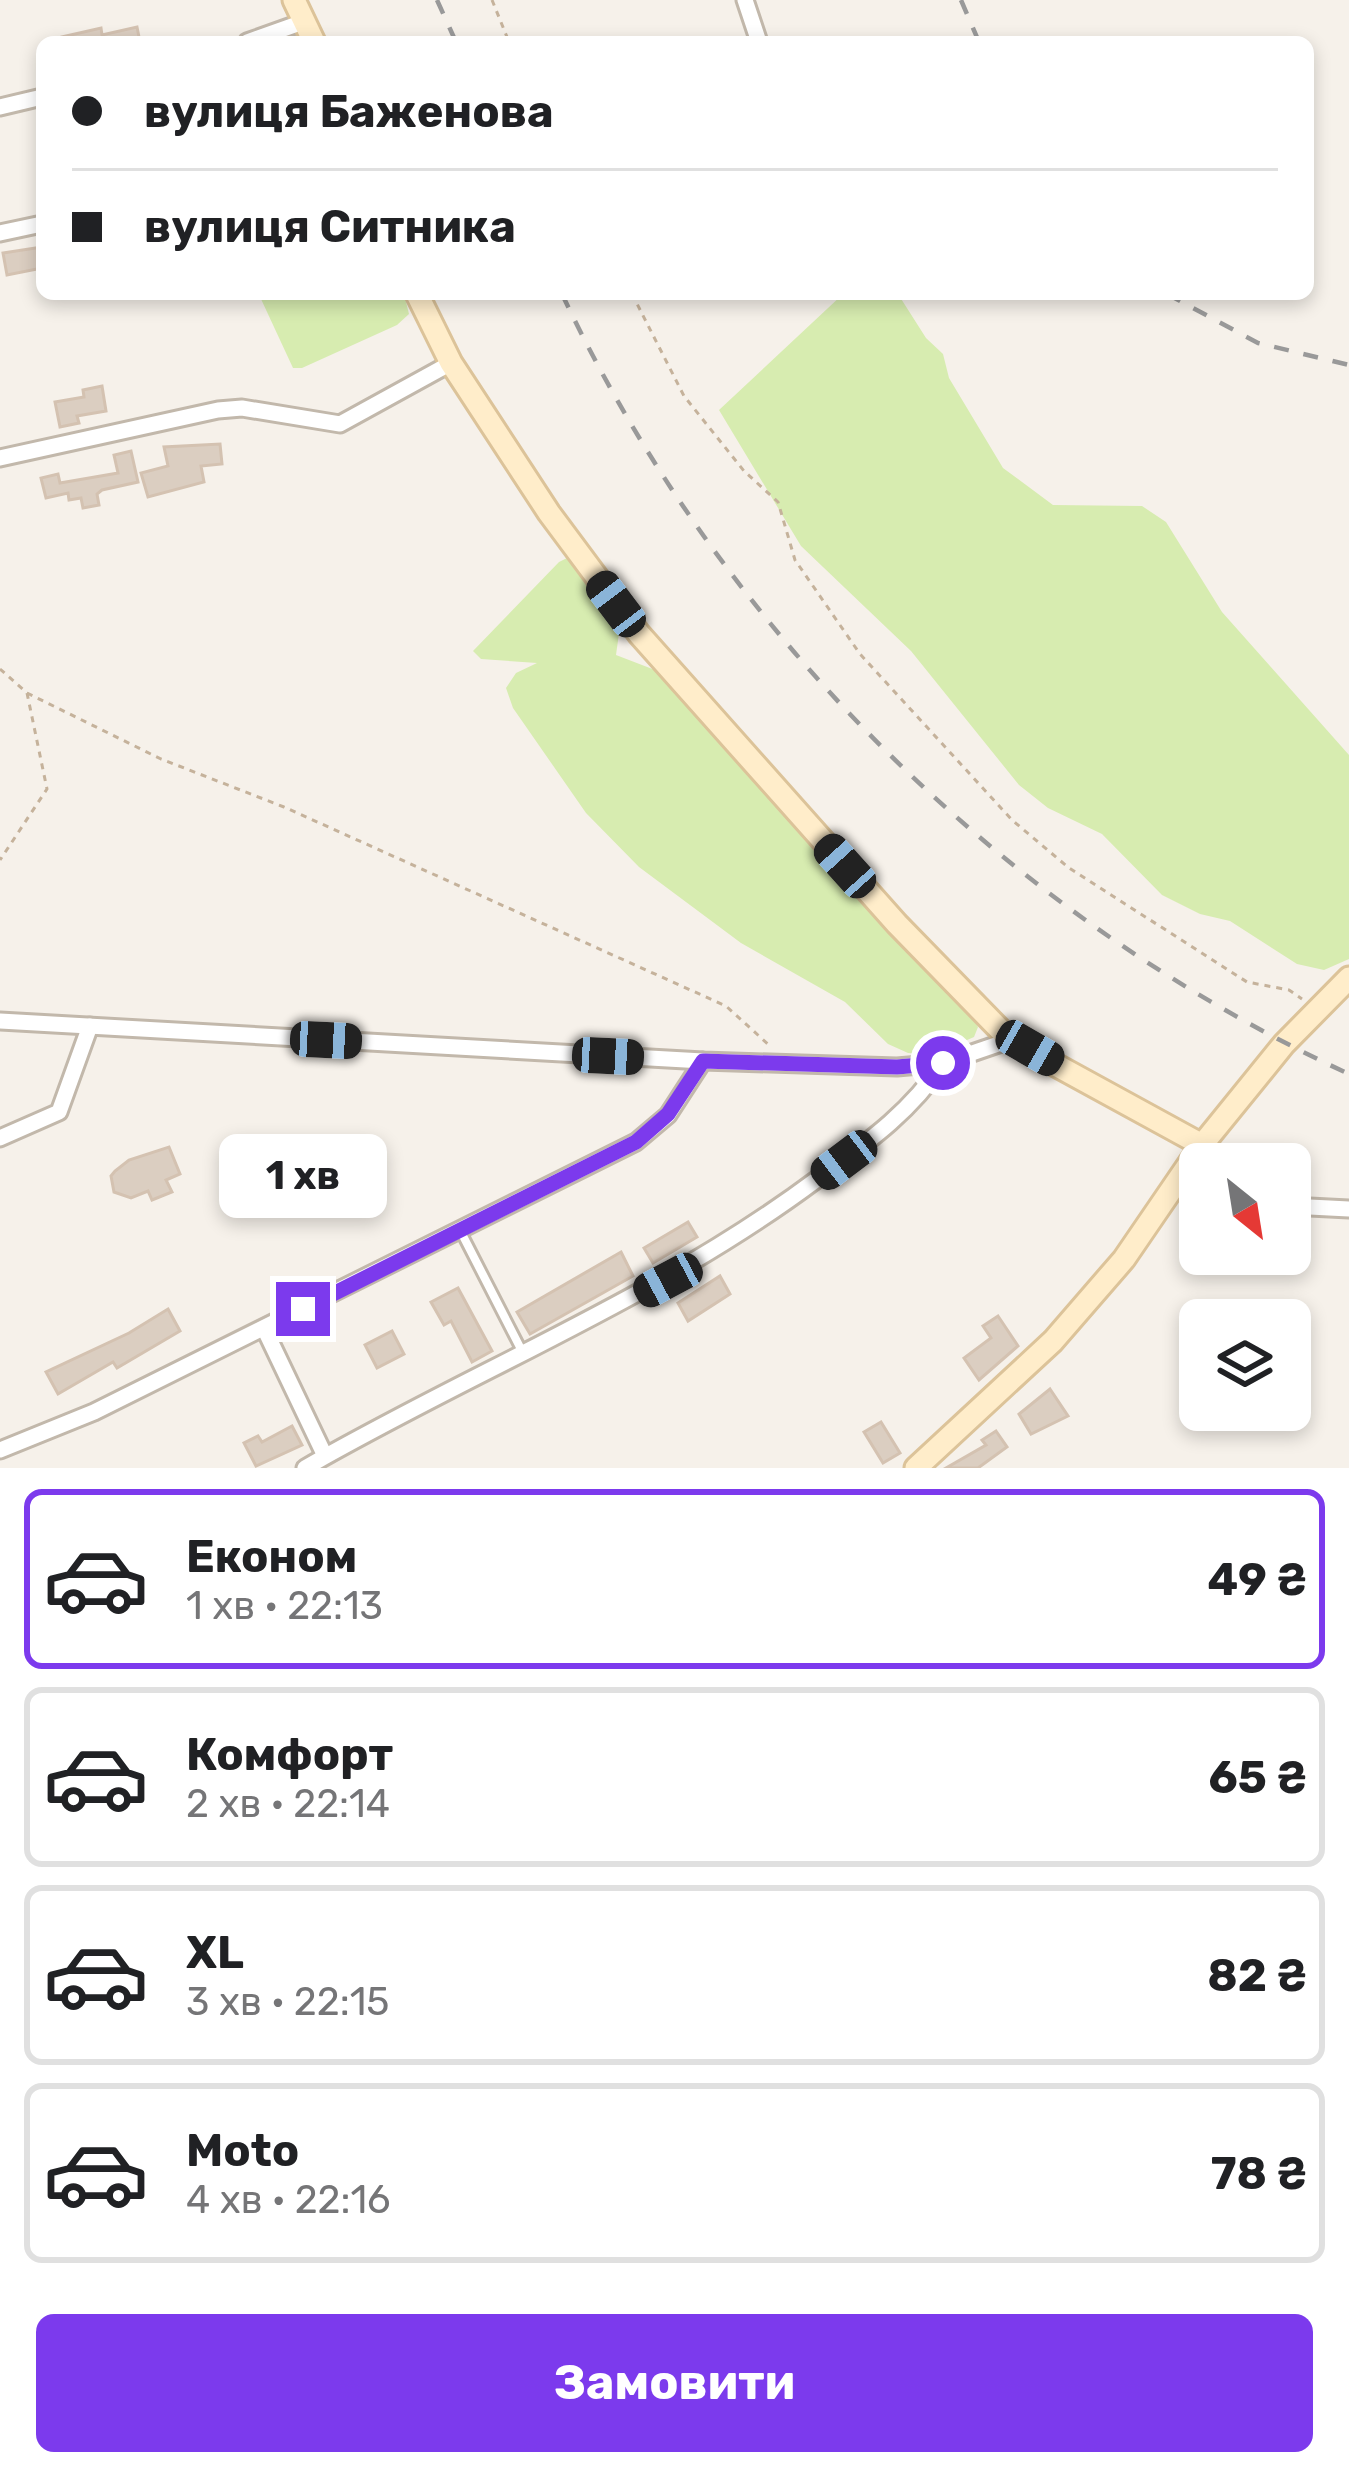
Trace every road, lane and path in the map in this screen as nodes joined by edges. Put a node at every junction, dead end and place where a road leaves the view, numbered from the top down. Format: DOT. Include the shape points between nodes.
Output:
graph roads {
  1 [pos="294,0"];
  2 [pos="492,0"];
  3 [pos="745,0"];
  4 [pos="309,32"];
  5 [pos="506,36"];
  6 [pos="757,36"];
  7 [pos="36,98"];
  8 [pos="0,107"];
  9 [pos="36,225"];
  10 [pos="0,233"];
  11 [pos="420,300"];
  12 [pos="635,300"];
  13 [pos="451,363"];
  14 [pos="0,458"];
  15 [pos="0,669"];
  16 [pos="27,693"];
  17 [pos="0,860"];
  18 [pos="1349,978"];
  19 [pos="1316,1008"];
  20 [pos="0,1021"];
  21 [pos="90,1026"];
  22 [pos="1010,1040"];
  23 [pos="703,1061"];
  24 [pos="788,1063"];
  25 [pos="943,1063"];
  26 [pos="0,1138"];
  27 [pos="1198,1143"];
  28 [pos="1204,1143"];
  29 [pos="1179,1193"];
  30 [pos="1311,1207"];
  31 [pos="1349,1209"];
  32 [pos="461,1232"];
  33 [pos="264,1328"];
  34 [pos="523,1354"];
  35 [pos="0,1450"];
  36 [pos="326,1456"];
  37 [pos="305,1468"];
  38 [pos="916,1468"];
  1 -- 4 [label="street"];
  2 -- 5 [label="path"];
  3 -- 6 [label="street"];
  7 -- 8 [label="street"];
  9 -- 10 [label="street"];
  11 -- 13 [label="street"];
  12 -- 19 [label="path" via="685,396 778,502 795,560 860,653 1012,820 1070,868 1247,982 1289,990"];
  13 -- 14 [label="street" via="340,424 218,410"];
  13 -- 22 [label="street" via="639,634"];
  15 -- 16 [label="path"];
  16 -- 17 [label="path" via="47,789"];
  16 -- 24 [label="path" via="726,1006"];
  18 -- 19 [label="street"];
  19 -- 28 [label="street"];
  20 -- 21 [label="street"];
  21 -- 23 [label="street"];
  21 -- 26 [label="street" via="59,1112"];
  22 -- 25 [label="street"];
  22 -- 27 [label="street"];
  23 -- 24 [label="street"];
  23 -- 32 [label="street" via="668,1114 636,1142"];
  24 -- 25 [label="street"];
  25 -- 34 [label="street" via="881,1135 764,1220"];
  29 -- 38 [label="street" via="1053,1341"];
  30 -- 31 [label="street"];
  32 -- 33 [label="street"];
  32 -- 34 [label="lane"];
  33 -- 35 [label="street"];
  33 -- 36 [label="street"];
  34 -- 36 [label="street"];
  36 -- 37 [label="street"];
}
